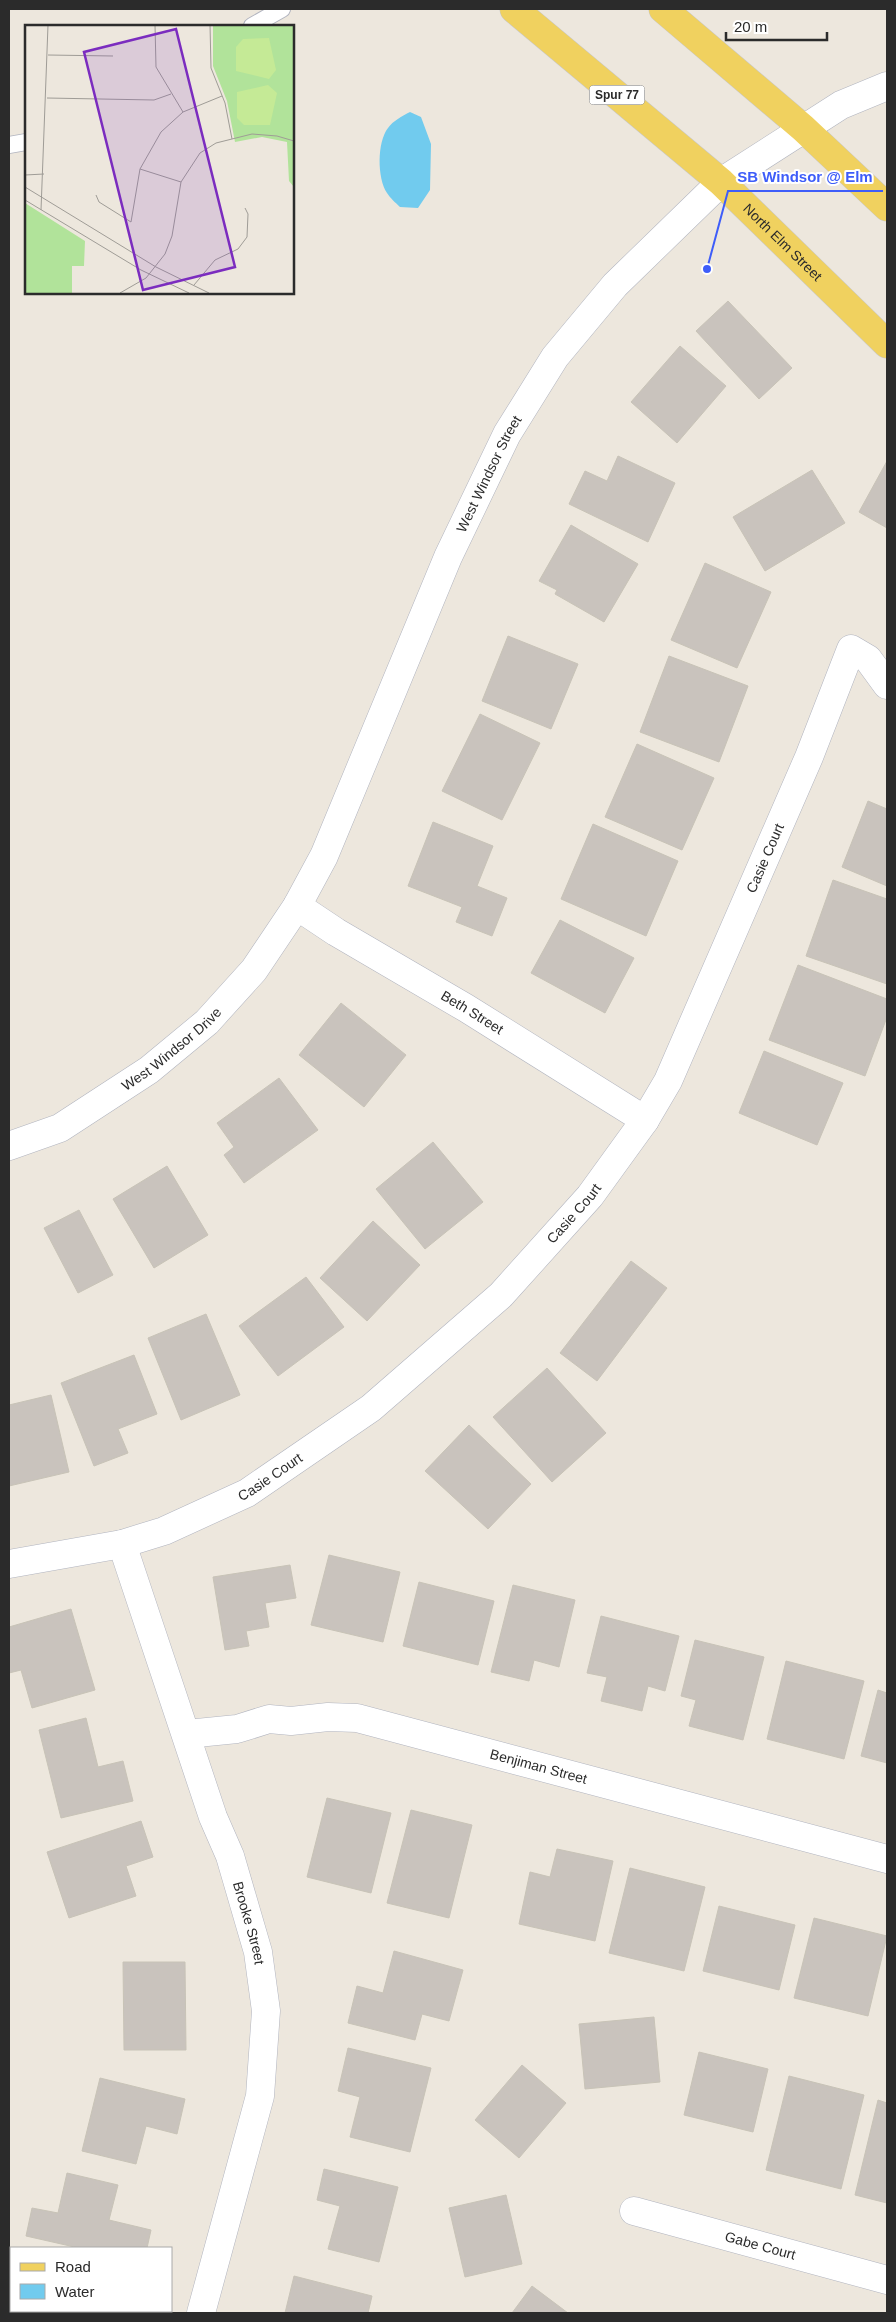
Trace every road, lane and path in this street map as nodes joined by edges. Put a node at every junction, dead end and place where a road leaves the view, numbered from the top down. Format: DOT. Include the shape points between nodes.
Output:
graph roads {
  1 [pos="282,9"];
  2 [pos="514,9"];
  3 [pos="663,9"];
  4 [pos="254,25"];
  5 [pos="887,86"];
  6 [pos="803,128"];
  7 [pos="25,142"];
  8 [pos="9,145"];
  9 [pos="721,182"];
  10 [pos="887,207"];
  11 [pos="887,344"];
  12 [pos="887,685"];
  13 [pos="297,906"];
  14 [pos="645,1120"];
  15 [pos="9,1146"];
  16 [pos="122,1544"];
  17 [pos="9,1564"];
  18 [pos="187,1734"];
  19 [pos="887,1858"];
  20 [pos="634,2211"];
  21 [pos="887,2280"];
  22 [pos="201,2313"];
  1 -- 4 [label="lane"];
  2 -- 9 [label="main road, North Elm Street / Spur 77"];
  3 -- 6 [label="main road"];
  5 -- 6 [label="street" via="841,105"];
  6 -- 9 [label="street, West Windsor Street"];
  6 -- 10 [label="main road"];
  7 -- 8 [label="lane"];
  9 -- 11 [label="main road, North Elm Street / Spur 77"];
  9 -- 13 [label="street, West Windsor Street" via="615,285 555,357 507,434 448,557 324,856"];
  12 -- 14 [label="street, Casie Court" via="868,658 851,649 809,756 672,1072"];
  13 -- 14 [label="street, Beth Street"];
  13 -- 15 [label="street, West Windsor Drive" via="254,970 207,1022 149,1070 60,1128"];
  14 -- 16 [label="street, Casie Court" via="590,1196 501,1295 371,1408 247,1493 164,1531"];
  16 -- 17 [label="street, Casie Court"];
  16 -- 18 [label="street, Brooke Street"];
  18 -- 19 [label="street, Benjiman Street" via="237,1729 269,1719 357,1718"];
  18 -- 22 [label="street, Brooke Street" via="213,1817 230,1856 255,1942 266,2011 260,2096"];
  20 -- 21 [label="street, Gabe Court"];
}
